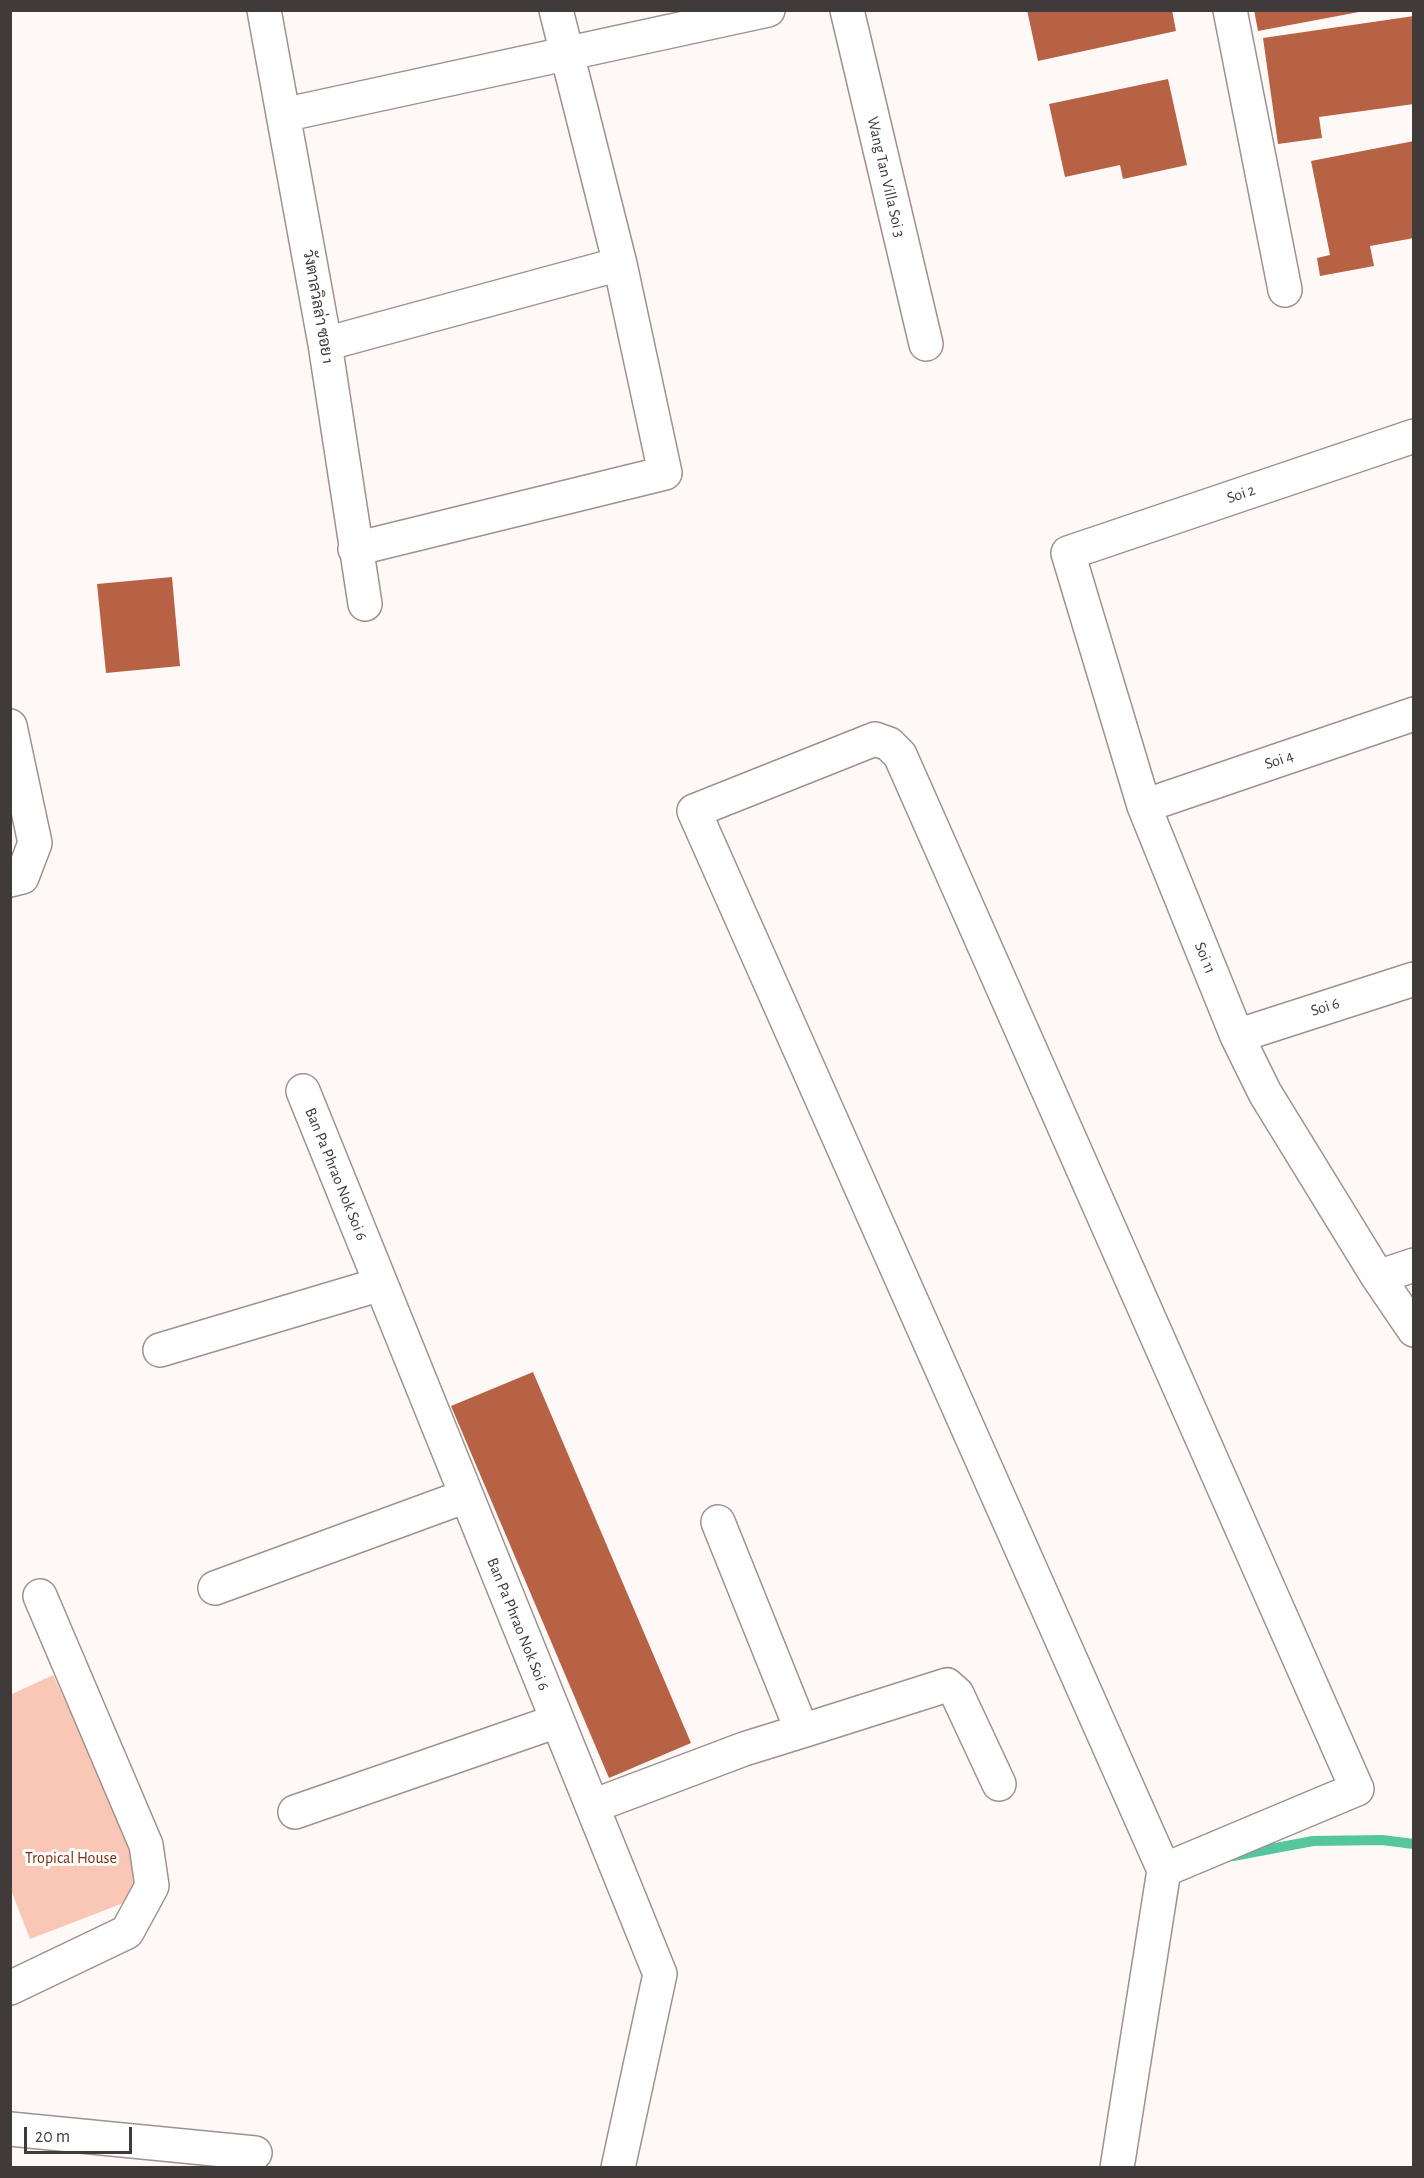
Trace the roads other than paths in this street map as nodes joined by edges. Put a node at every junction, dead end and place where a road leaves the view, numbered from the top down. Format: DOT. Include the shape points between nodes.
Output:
graph roads {
  1 [pos="264,10"];
  2 [pos="556,10"];
  3 [pos="768,10"];
  4 [pos="847,10"];
  5 [pos="1230,10"];
  6 [pos="567,55"];
  7 [pos="284,115"];
  8 [pos="620,264"];
  9 [pos="1285,290"];
  10 [pos="325,344"];
  11 [pos="926,344"];
  12 [pos="1413,436"];
  13 [pos="355,549"];
  14 [pos="1068,553"];
  15 [pos="365,604"];
  16 [pos="1413,714"];
  17 [pos="10,726"];
  18 [pos="1144,806"];
  19 [pos="10,880"];
  20 [pos="1413,979"];
  21 [pos="1237,1036"];
  22 [pos="303,1091"];
  23 [pos="1413,1265"];
  24 [pos="1377,1277"];
  25 [pos="381,1284"];
  26 [pos="1413,1330"];
  27 [pos="160,1350"];
  28 [pos="466,1496"];
  29 [pos="718,1522"];
  30 [pos="215,1588"];
  31 [pos="40,1596"];
  32 [pos="557,1721"];
  33 [pos="802,1731"];
  34 [pos="999,1784"];
  35 [pos="593,1806"];
  36 [pos="295,1812"];
  37 [pos="1164,1870"];
  38 [pos="10,1988"];
  39 [pos="10,2129"];
  40 [pos="255,2153"];
  41 [pos="618,2168"];
  42 [pos="1117,2168"];
  1 -- 7 [label="street, วังตาลวิลล่า ซอย 1"];
  2 -- 6 [label="street"];
  3 -- 6 [label="street"];
  4 -- 11 [label="street, Wang Tan Villa Soi 3"];
  5 -- 9 [label="street"];
  6 -- 7 [label="street"];
  6 -- 8 [label="street"];
  7 -- 10 [label="street, วังตาลวิลล่า ซอย 1"];
  8 -- 10 [label="street"];
  8 -- 13 [label="street" via="665,473"];
  10 -- 13 [label="street, วังตาลวิลล่า ซอย 1"];
  12 -- 14 [label="street, Soi 2"];
  13 -- 15 [label="street, วังตาลวิลล่า ซอย 1"];
  14 -- 18 [label="street, Soi 11"];
  16 -- 18 [label="street, Soi 4"];
  17 -- 19 [label="street" via="35,843 22,877"];
  18 -- 21 [label="street, Soi 11"];
  20 -- 21 [label="street, Soi 6"];
  21 -- 24 [label="street, Soi 11" via="1266,1093"];
  22 -- 25 [label="street, Ban Pa Phrao Nok Soi 6"];
  23 -- 24 [label="street"];
  24 -- 26 [label="street, Soi 11"];
  25 -- 27 [label="street"];
  25 -- 28 [label="street, Ban Pa Phrao Nok Soi 6"];
  28 -- 30 [label="street"];
  28 -- 32 [label="street, Ban Pa Phrao Nok Soi 6"];
  29 -- 33 [label="street"];
  31 -- 38 [label="street" via="146,1845 152,1886 128,1932"];
  32 -- 35 [label="street, Ban Pa Phrao Nok Soi 6"];
  32 -- 36 [label="street"];
  33 -- 34 [label="street" via="947,1685 957,1694"];
  33 -- 35 [label="street"];
  35 -- 41 [label="street, Ban Pa Phrao Nok Soi 6" via="660,1974"];
  37 -- 37 [label="street" via="694,811 875,739 889,744 900,755 1357,1789"];
  37 -- 42 [label="street"];
  39 -- 40 [label="street"];
}
